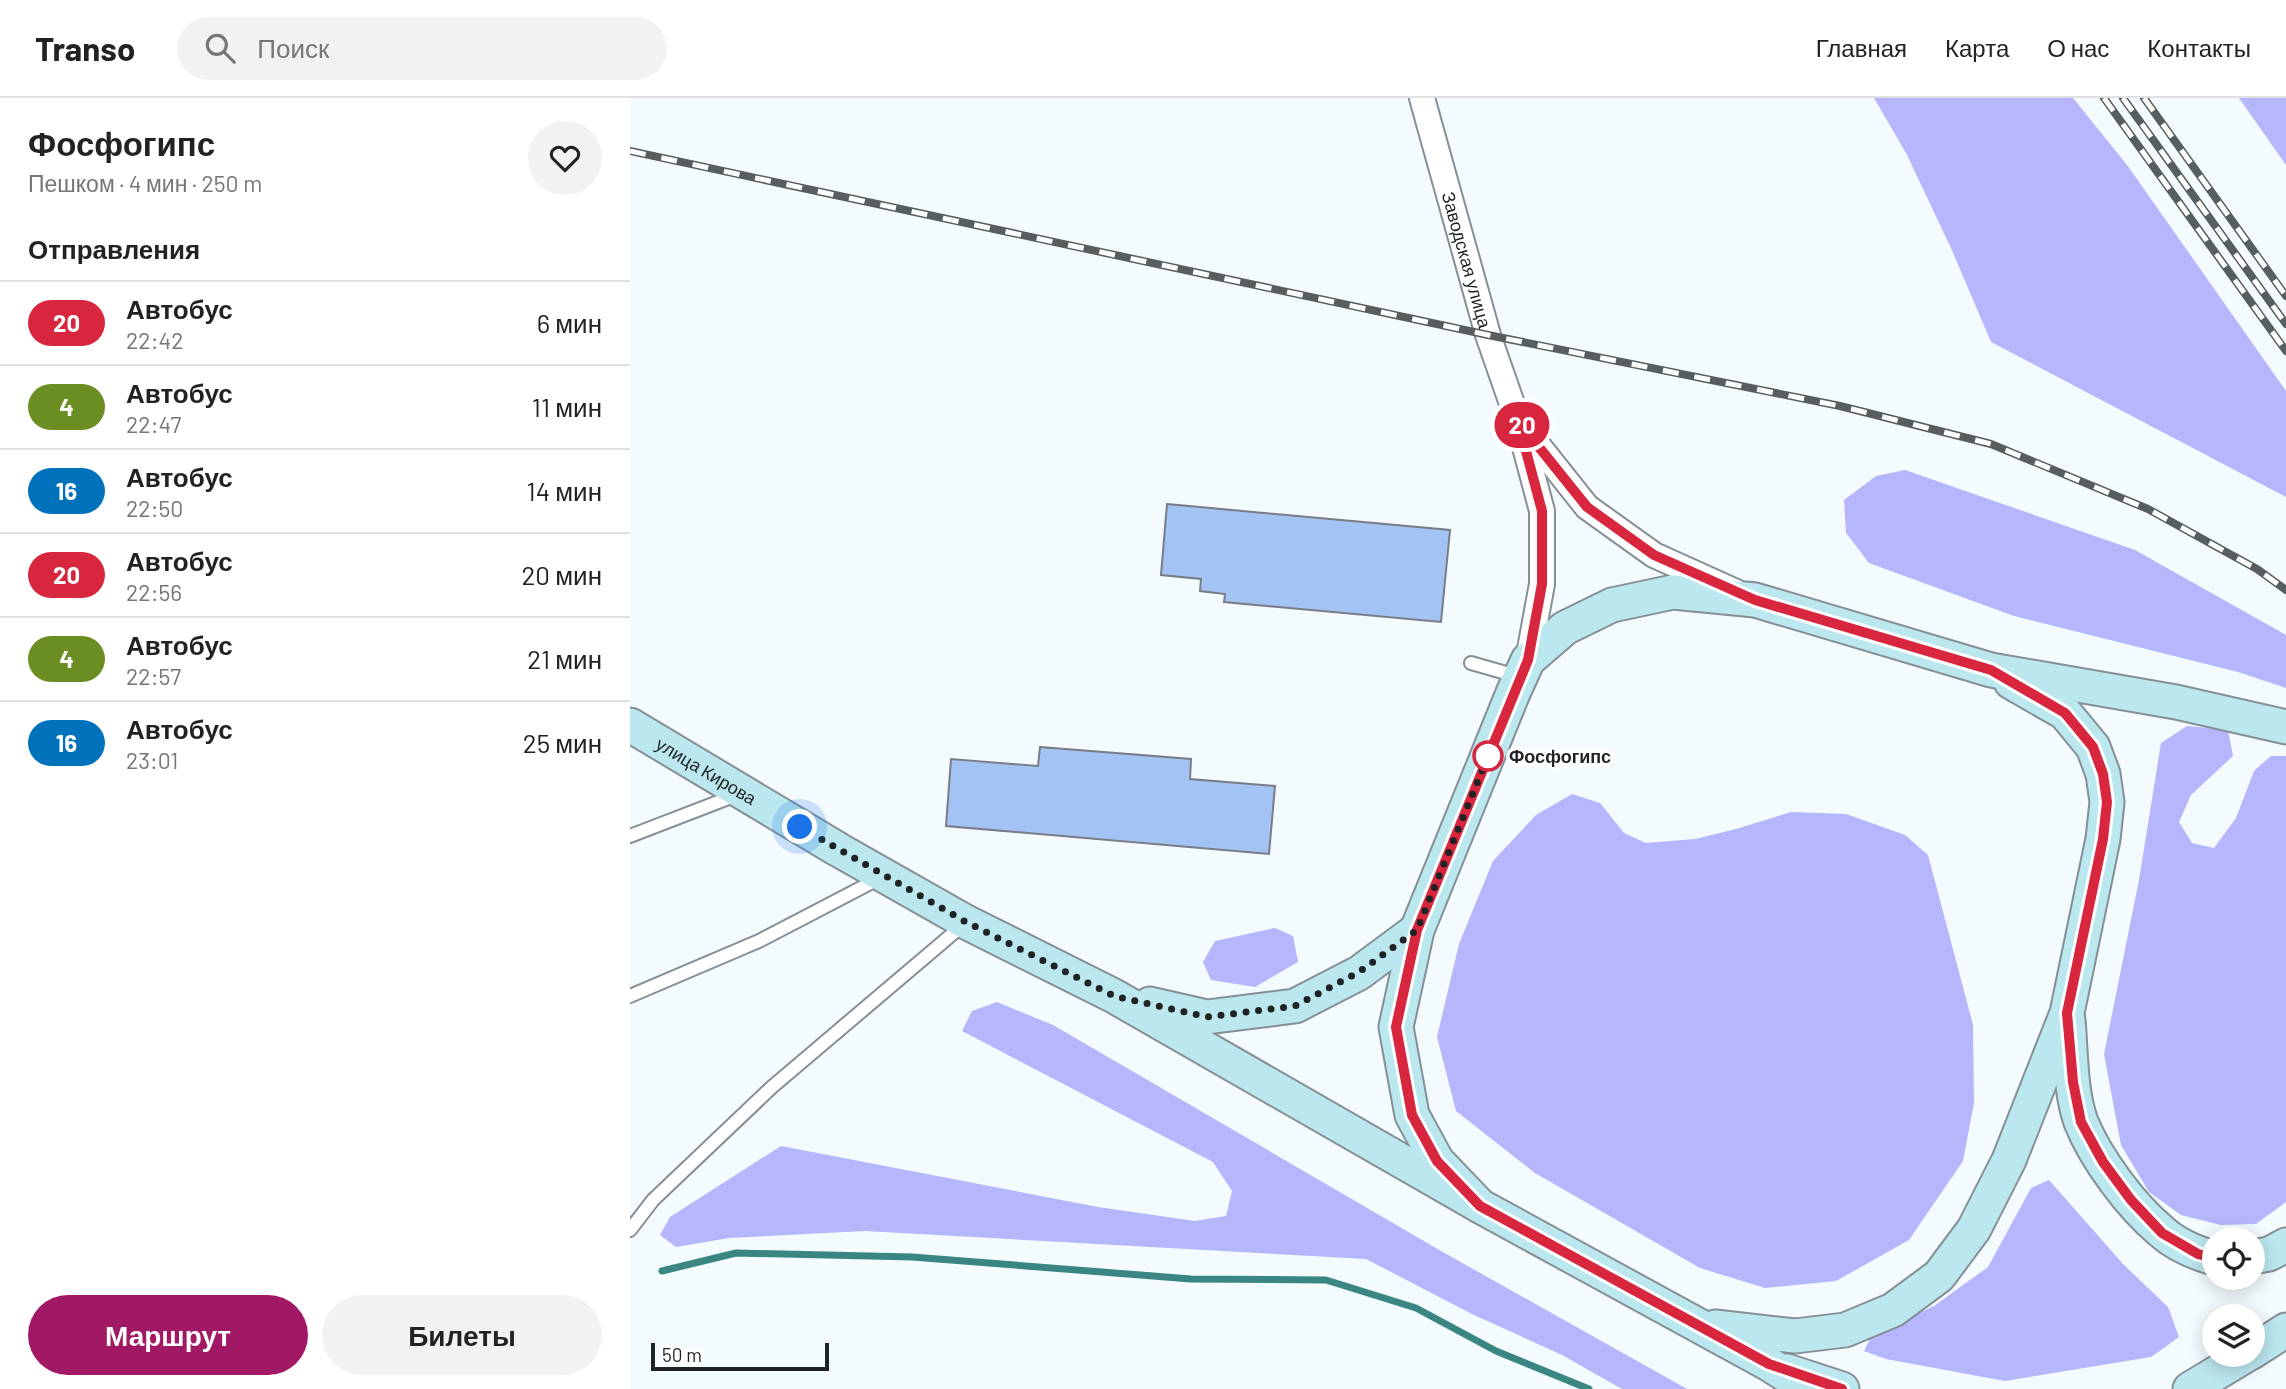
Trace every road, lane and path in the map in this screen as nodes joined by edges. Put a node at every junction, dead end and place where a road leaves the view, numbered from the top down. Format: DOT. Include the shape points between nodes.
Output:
graph roads {
  1 [pos="1422,98"];
  2 [pos="1518,421"];
  3 [pos="1755,600"];
  4 [pos="1471,663"];
  5 [pos="1524,668"];
  6 [pos="1991,670"];
  7 [pos="630,725"];
  8 [pos="2286,727"];
  9 [pos="743,792"];
  10 [pos="630,836"];
  11 [pos="884,876"];
  12 [pos="966,922"];
  13 [pos="1417,930"];
  14 [pos="630,996"];
  15 [pos="1114,996"];
  16 [pos="2067,1013"];
  17 [pos="1480,1206"];
  18 [pos="630,1230"];
  19 [pos="2286,1245"];
  20 [pos="2202,1255"];
  21 [pos="2265,1255"];
  22 [pos="1699,1326"];
  23 [pos="2286,1331"];
  24 [pos="2265,1344"];
  25 [pos="1769,1364"];
  26 [pos="2227,1367"];
  27 [pos="1808,1389"];
  28 [pos="1842,1389"];
  29 [pos="2190,1389"];
  1 -- 2 [label="street, Заводская улица" via="1488,335"];
  2 -- 3 [label="street" via="1587,507 1654,555"];
  2 -- 5 [label="street, Заводская улица" via="1542,511 1542,584"];
  3 -- 5 [label="street" via="1673,592 1612,605 1566,628"];
  3 -- 6 [label="street"];
  4 -- 5 [label="lane"];
  5 -- 13 [label="street"];
  6 -- 8 [label="street" via="2176,702"];
  6 -- 16 [label="street" via="2065,713 2093,747 2103,774 2107,802 2103,839"];
  7 -- 9 [label="street, улица Кирова"];
  9 -- 10 [label="lane"];
  9 -- 11 [label="street, улица Кирова"];
  11 -- 12 [label="street, улица Кирова"];
  11 -- 14 [label="lane" via="759,941"];
  12 -- 15 [label="street, улица Кирова"];
  12 -- 18 [label="lane" via="772,1087 653,1200"];
  13 -- 15 [label="street" via="1359,972 1295,1006 1207,1017"];
  13 -- 17 [label="street" via="1396,1027 1412,1115 1437,1161"];
  15 -- 17 [label="street"];
  16 -- 20 [label="street" via="2081,1122 2103,1162 2162,1233"];
  16 -- 22 [label="street" via="2009,1160 1974,1229 1939,1276 1893,1310 1845,1330 1795,1336"];
  17 -- 22 [label="street"];
  19 -- 21 [label="street"];
  22 -- 25 [label="street"];
  23 -- 24 [label="street"];
  25 -- 27 [label="street"];
  25 -- 28 [label="street"];
  26 -- 29 [label="street"];
}
